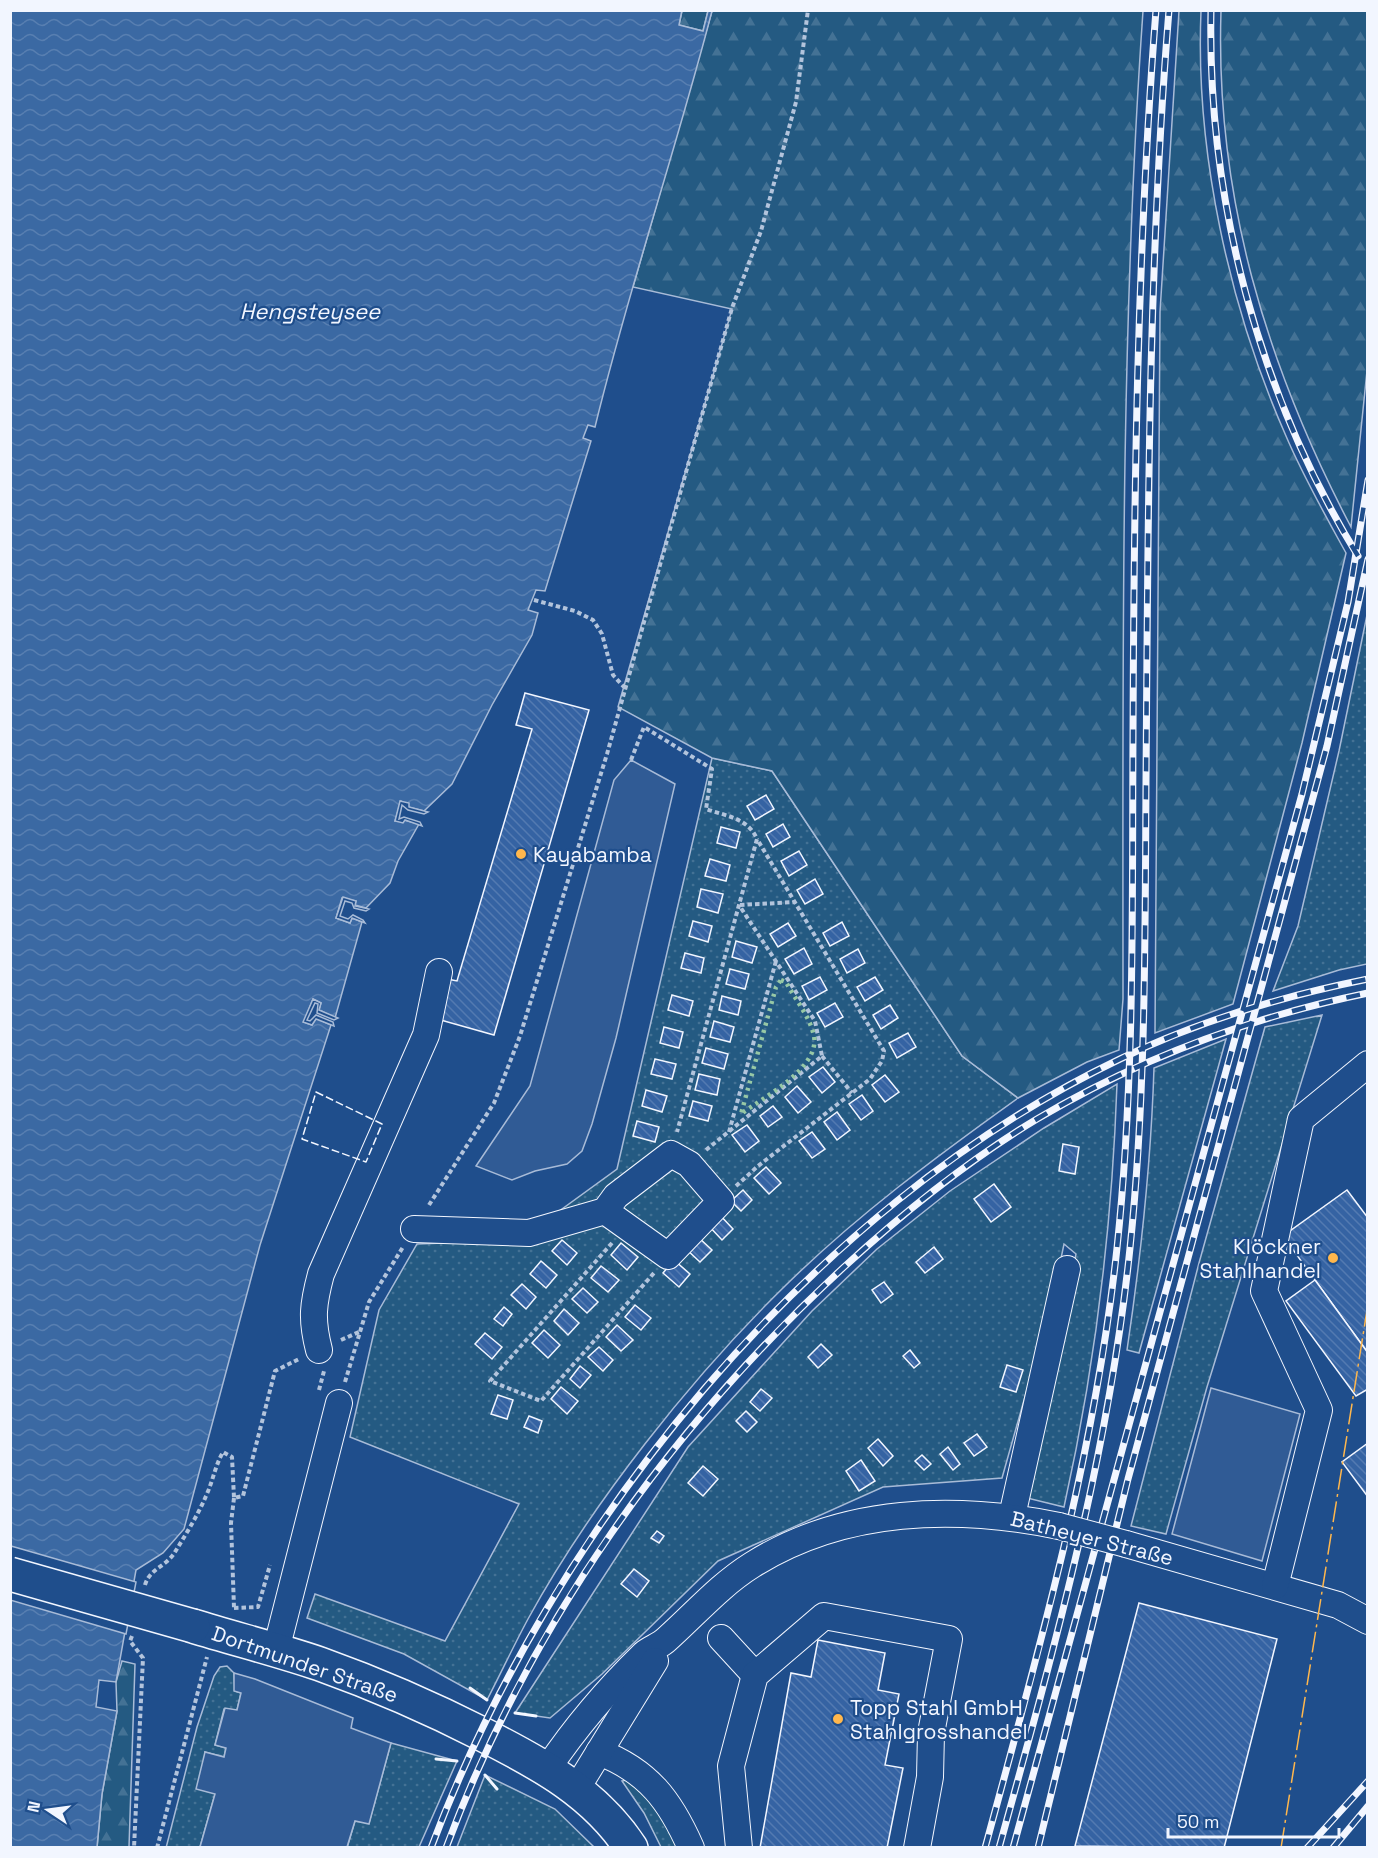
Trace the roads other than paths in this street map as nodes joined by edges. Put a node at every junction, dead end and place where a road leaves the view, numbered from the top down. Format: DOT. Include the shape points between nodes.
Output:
graph roads {
  1 [pos="438,972"];
  2 [pos="1368,1064"];
  3 [pos="605,1211"];
  4 [pos="414,1229"];
  5 [pos="1067,1269"];
  6 [pos="322,1360"];
  7 [pos="328,1398"];
  8 [pos="1012,1516"];
  9 [pos="10,1574"];
  10 [pos="1275,1586"];
  11 [pos="1368,1621"];
  12 [pos="720,1638"];
  13 [pos="664,1642"];
  14 [pos="276,1650"];
  15 [pos="755,1675"];
  16 [pos="598,1752"];
  17 [pos="548,1768"];
  18 [pos="577,1788"];
  19 [pos="631,1848"];
  20 [pos="691,1848"];
  21 [pos="739,1848"];
  22 [pos="916,1848"];
  1 -- 6 [label="street" via="426,1035 321,1274 313,1325"];
  2 -- 10 [label="street" via="1301,1119 1264,1291 1319,1410"];
  3 -- 3 [label="street" via="668,1256 721,1201 680,1159 616,1196"];
  3 -- 4 [label="street" via="529,1233"];
  5 -- 8 [label="street"];
  7 -- 14 [label="street"];
  8 -- 10 [label="street, Batheyer Straße, bridge"];
  8 -- 13 [label="street, Batheyer Straße" via="938,1512 863,1521 827,1531 752,1565 724,1585"];
  9 -- 14 [label="main road, Dortmunder Straße, bridge" via="217,1619"];
  10 -- 11 [label="street, Batheyer Straße" via="1338,1605"];
  12 -- 15 [label="street"];
  13 -- 16 [label="street, Batheyer Straße"];
  13 -- 17 [label="street, Batheyer Straße" via="638,1660 572,1734"];
  14 -- 17 [label="main road, Dortmunder Straße" via="415,1701"];
  15 -- 21 [label="street" via="731,1766"];
  15 -- 22 [label="street" via="824,1616 949,1639 931,1733 930,1777"];
  16 -- 18 [label="street, Batheyer Straße"];
  16 -- 20 [label="street" via="625,1762 648,1780 667,1802"];
  17 -- 18 [label="main road, Dortmunder Straße"];
  18 -- 19 [label="main road, Dortmunder Straße" via="602,1811"];
}
